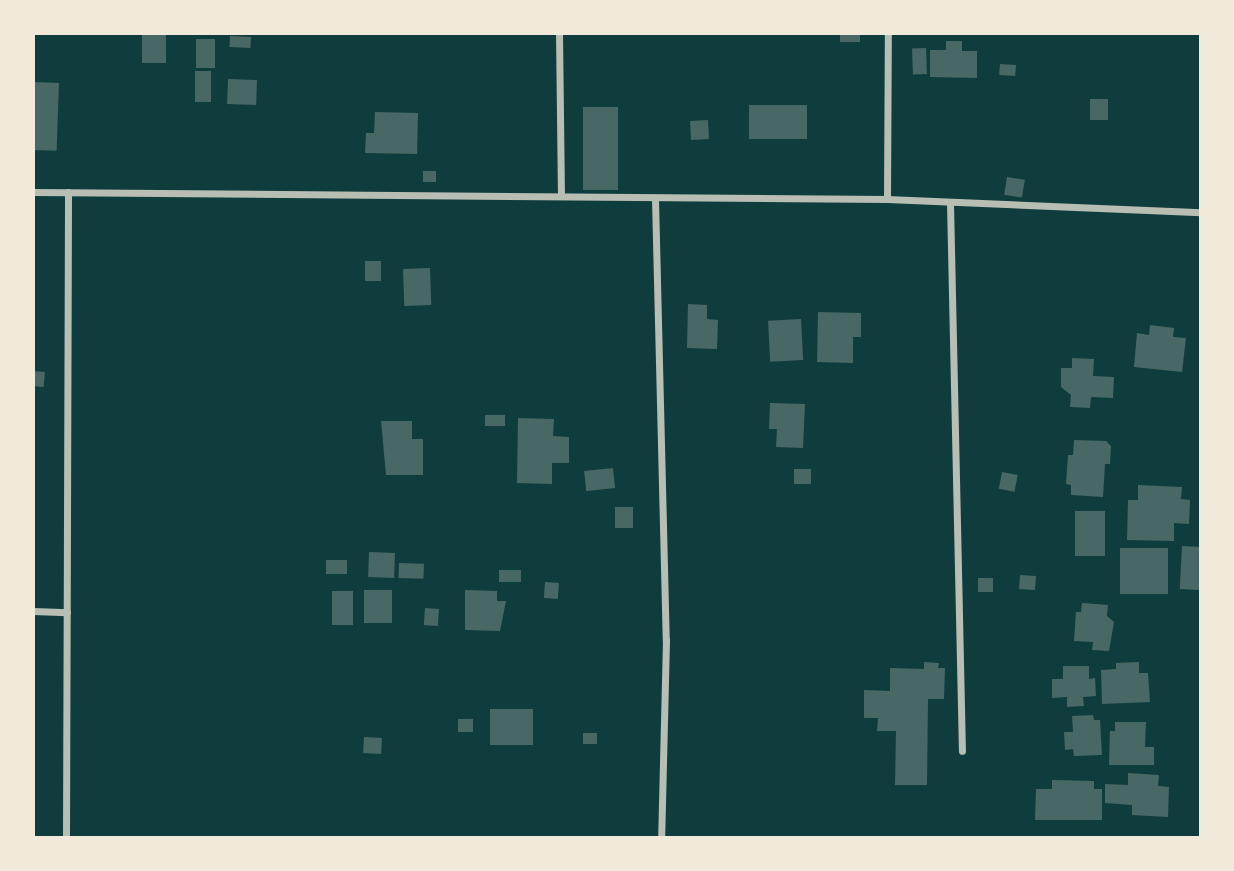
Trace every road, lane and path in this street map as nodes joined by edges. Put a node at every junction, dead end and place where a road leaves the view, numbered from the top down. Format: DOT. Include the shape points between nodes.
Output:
graph roads {
  1 [pos="559,33"];
  2 [pos="888,33"];
  3 [pos="33,192"];
  4 [pos="68,192"];
  5 [pos="561,195"];
  6 [pos="654,199"];
  7 [pos="887,199"];
  8 [pos="950,203"];
  9 [pos="1201,212"];
  10 [pos="33,611"];
  11 [pos="67,612"];
  12 [pos="962,751"];
  13 [pos="66,838"];
  14 [pos="661,838"];
  1 -- 5 [label="street"];
  2 -- 7 [label="street"];
  3 -- 4 [label="street"];
  4 -- 5 [label="street"];
  4 -- 11 [label="street"];
  5 -- 6 [label="street"];
  6 -- 7 [label="street"];
  6 -- 14 [label="street" via="666,640"];
  7 -- 8 [label="street"];
  8 -- 9 [label="street"];
  8 -- 12 [label="street"];
  10 -- 11 [label="street"];
  11 -- 13 [label="street"];
}
